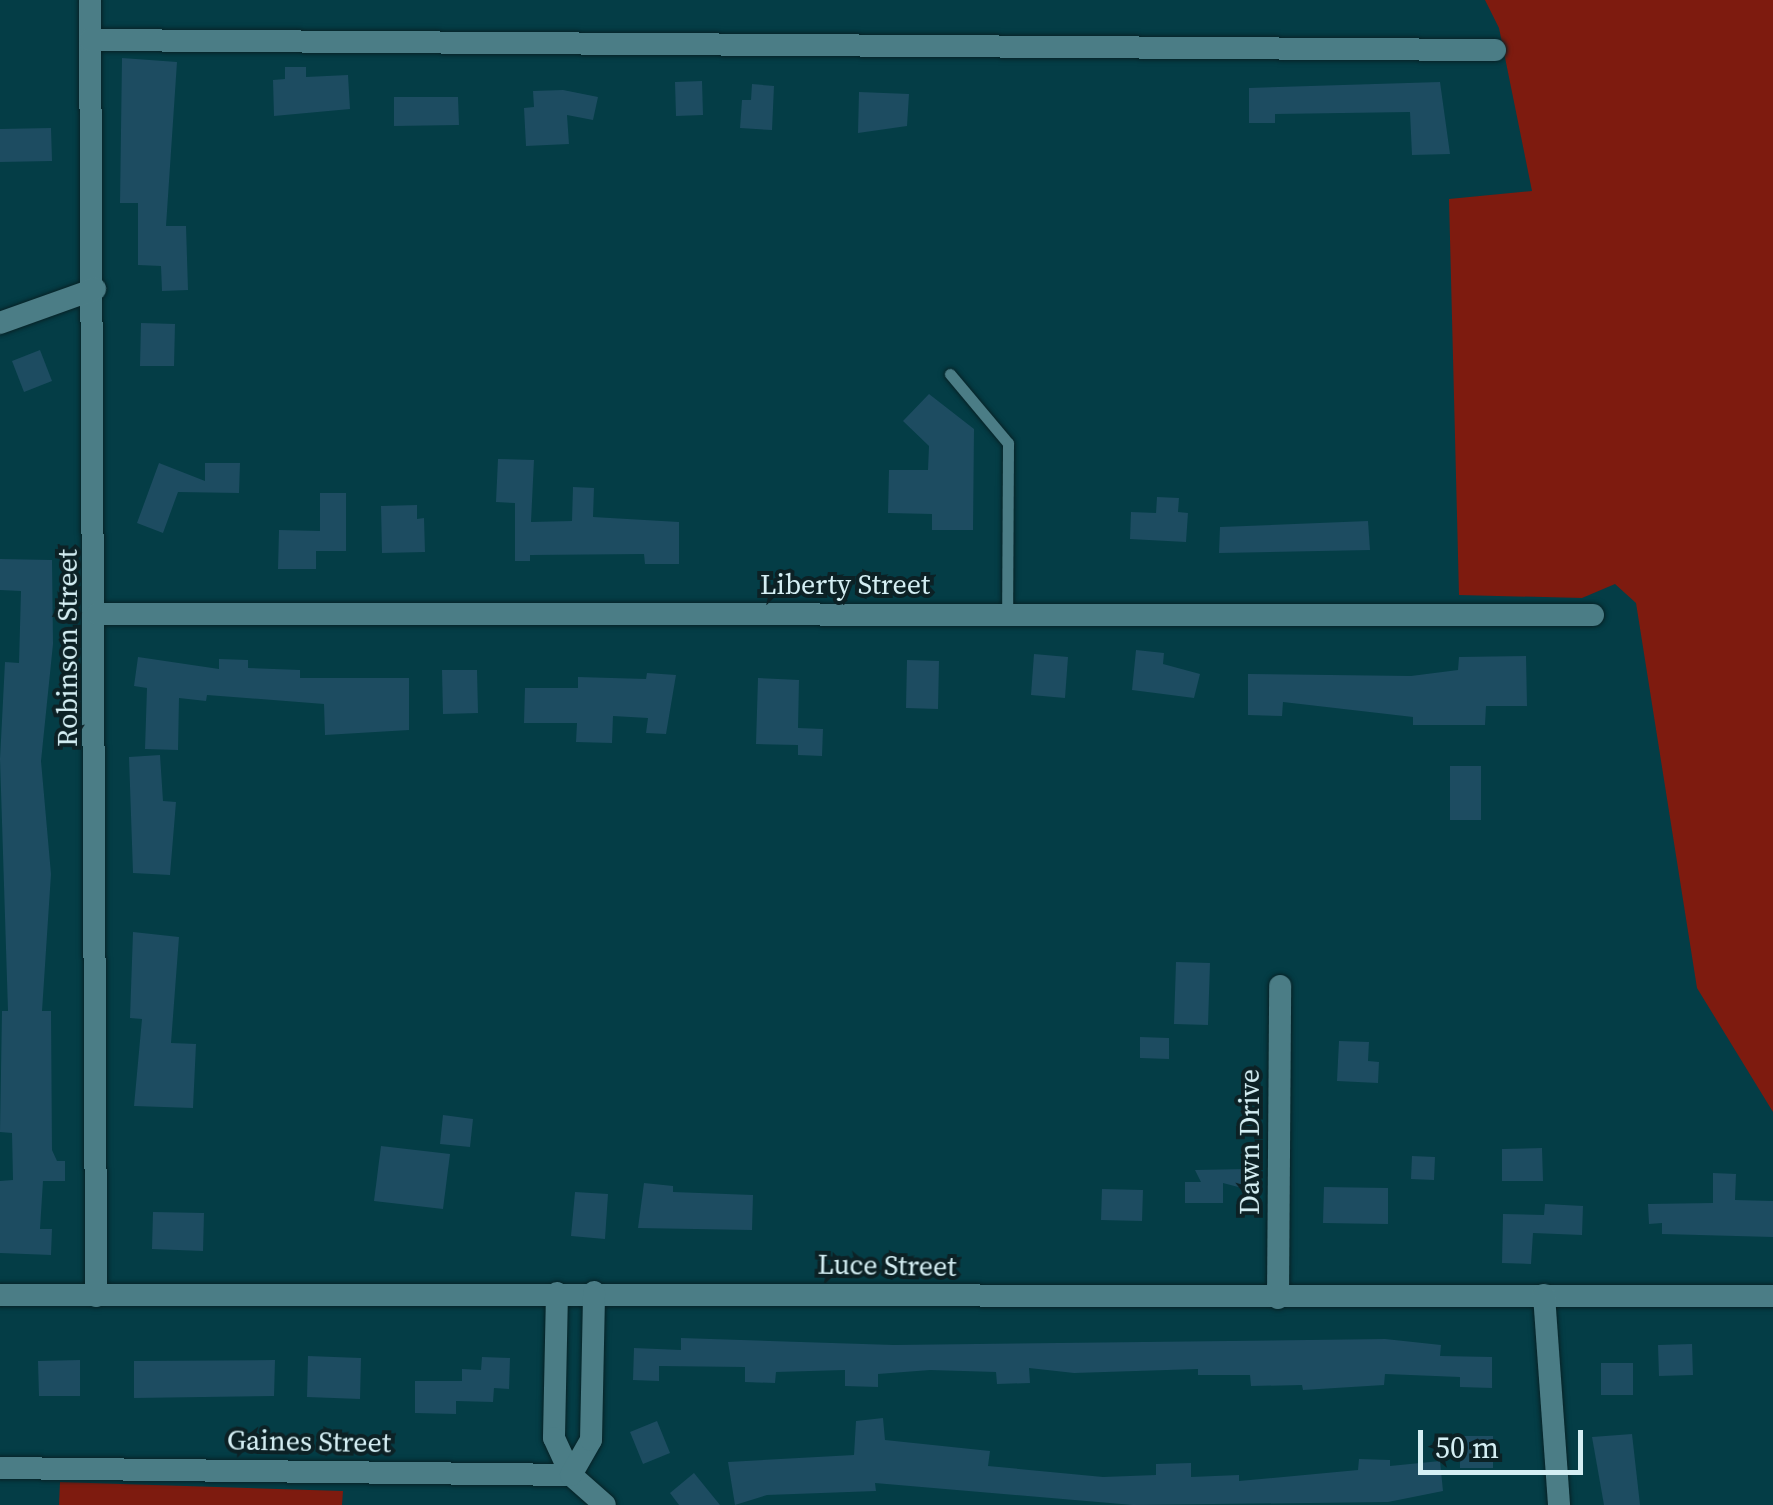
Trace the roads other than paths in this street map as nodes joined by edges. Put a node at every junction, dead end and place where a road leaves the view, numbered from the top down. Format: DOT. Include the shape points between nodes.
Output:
graph roads {
  1 [pos="90,0"];
  2 [pos="90,40"];
  3 [pos="1495,50"];
  4 [pos="95,289"];
  5 [pos="0,323"];
  6 [pos="950,374"];
  7 [pos="98,614"];
  8 [pos="1007,614"];
  9 [pos="1593,615"];
  10 [pos="1280,986"];
  11 [pos="557,1292"];
  12 [pos="594,1292"];
  13 [pos="0,1295"];
  14 [pos="1544,1295"];
  15 [pos="96,1296"];
  16 [pos="1773,1296"];
  17 [pos="1278,1298"];
  18 [pos="0,1468"];
  19 [pos="571,1474"];
  20 [pos="605,1505"];
  21 [pos="1559,1505"];
  1 -- 2 [label="street, Robinson Street"];
  2 -- 3 [label="street"];
  2 -- 4 [label="street, Robinson Street"];
  4 -- 5 [label="street"];
  4 -- 7 [label="street, Robinson Street"];
  6 -- 8 [label="lane" via="1008,443"];
  7 -- 8 [label="street, Liberty Street"];
  7 -- 15 [label="street, Robinson Street"];
  8 -- 9 [label="street, Liberty Street"];
  10 -- 17 [label="street, Dawn Drive"];
  11 -- 12 [label="street, Luce Street"];
  11 -- 15 [label="street, Luce Street"];
  11 -- 19 [label="street" via="554,1438"];
  12 -- 17 [label="street, Luce Street"];
  12 -- 19 [label="street" via="591,1440"];
  13 -- 15 [label="street, Luce Street"];
  14 -- 16 [label="street, Luce Street"];
  14 -- 17 [label="street, Luce Street"];
  14 -- 21 [label="street"];
  18 -- 19 [label="street, Gaines Street"];
  19 -- 20 [label="street"];
}
